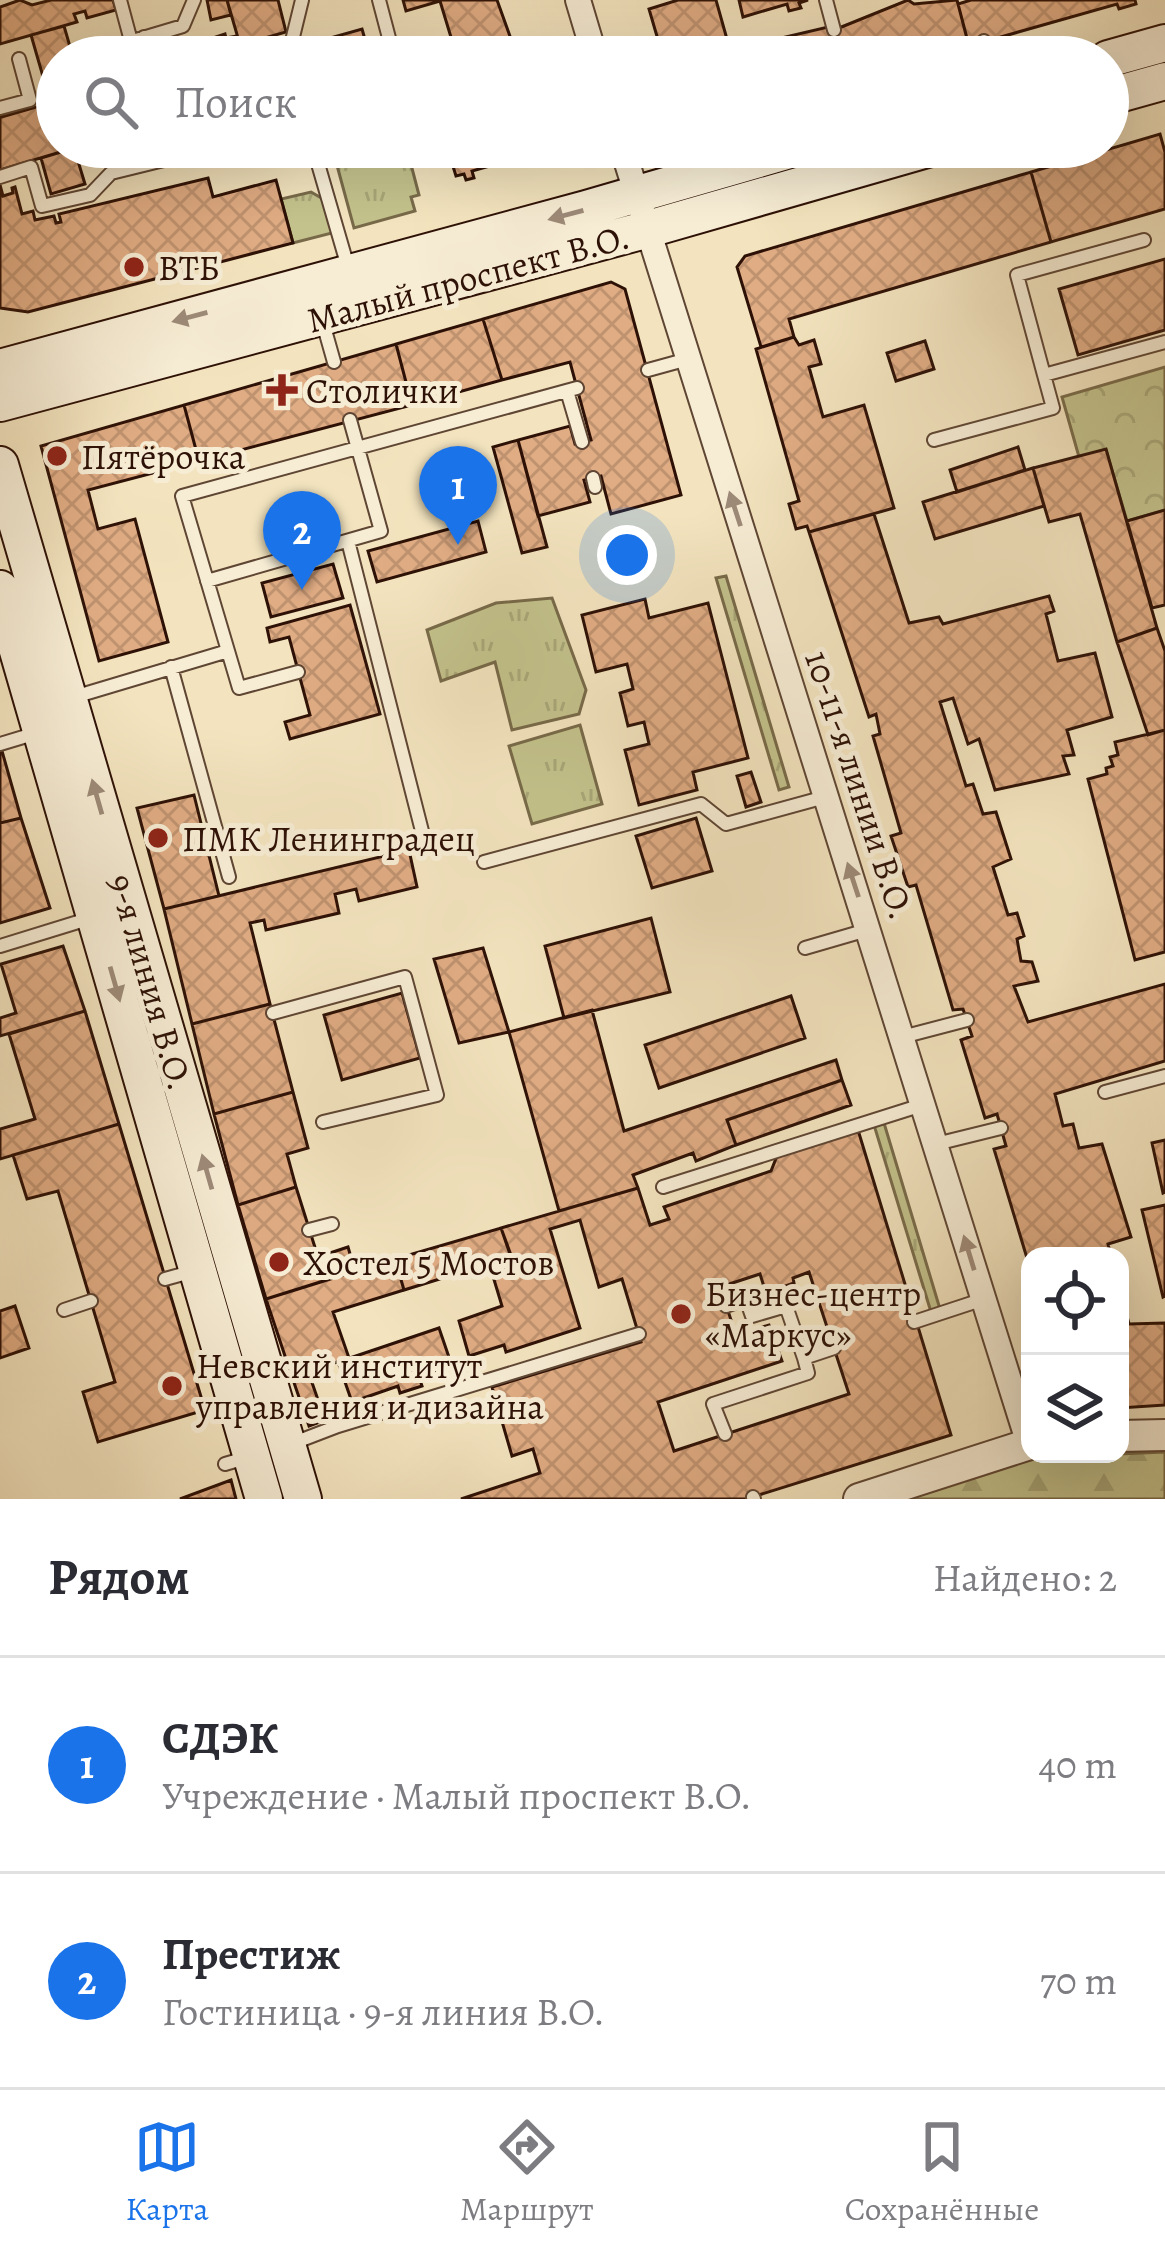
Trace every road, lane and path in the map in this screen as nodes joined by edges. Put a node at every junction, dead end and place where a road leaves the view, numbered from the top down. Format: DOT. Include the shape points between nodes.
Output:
graph roads {
  1 [pos="120,0"];
  2 [pos="194,0"];
  3 [pos="302,0"];
  4 [pos="379,0"];
  5 [pos="578,0"];
  6 [pos="826,0"];
  7 [pos="834,29"];
  8 [pos="137,36"];
  9 [pos="148,36"];
  10 [pos="293,36"];
  11 [pos="388,36"];
  12 [pos="589,36"];
  13 [pos="1165,43"];
  14 [pos="1129,53"];
  15 [pos="19,59"];
  16 [pos="1165,81"];
  17 [pos="1129,91"];
  18 [pos="0,109"];
  19 [pos="124,168"];
  20 [pos="320,168"];
  21 [pos="628,168"];
  22 [pos="749,168"];
  23 [pos="841,168"];
  24 [pos="0,176"];
  25 [pos="641,213"];
  26 [pos="1144,240"];
  27 [pos="350,274"];
  28 [pos="321,317"];
  29 [pos="1165,342"];
  30 [pos="688,359"];
  31 [pos="334,362"];
  32 [pos="0,368"];
  33 [pos="648,370"];
  34 [pos="1044,375"];
  35 [pos="0,403"];
  36 [pos="350,420"];
  37 [pos="934,440"];
  38 [pos="582,442"];
  39 [pos="358,449"];
  40 [pos="0,465"];
  41 [pos="348,541"];
  42 [pos="207,580"];
  43 [pos="0,592"];
  44 [pos="228,651"];
  45 [pos="171,668"];
  46 [pos="298,672"];
  47 [pos="68,698"];
  48 [pos="41,732"];
  49 [pos="0,744"];
  50 [pos="826,796"];
  51 [pos="423,835"];
  52 [pos="484,862"];
  53 [pos="229,877"];
  54 [pos="112,912"];
  55 [pos="868,929"];
  56 [pos="0,946"];
  57 [pos="806,948"];
  58 [pos="272,1012"];
  59 [pos="967,1020"];
  60 [pos="902,1037"];
  61 [pos="1165,1076"];
  62 [pos="1105,1092"];
  63 [pos="924,1104"];
  64 [pos="323,1122"];
  65 [pos="1001,1128"];
  66 [pos="936,1144"];
  67 [pos="663,1187"];
  68 [pos="332,1224"];
  69 [pos="309,1229"];
  70 [pos="210,1263"];
  71 [pos="984,1299"];
  72 [pos="91,1301"];
  73 [pos="726,1306"];
  74 [pos="64,1310"];
  75 [pos="914,1322"];
  76 [pos="639,1334"];
  77 [pos="834,1348"];
  78 [pos="804,1358"];
  79 [pos="1021,1416"];
  80 [pos="725,1434"];
  81 [pos="1165,1435"];
  82 [pos="1129,1436"];
  83 [pos="287,1445"];
  84 [pos="1021,1447"];
  85 [pos="238,1460"];
  86 [pos="264,1499"];
  87 [pos="303,1499"];
  88 [pos="859,1499"];
  1 -- 8 [label="lane"];
  2 -- 9 [label="lane" via="183,26"];
  3 -- 10 [label="lane"];
  4 -- 11 [label="lane"];
  5 -- 12 [label="street"];
  6 -- 7 [label="lane"];
  13 -- 14 [label="main road"];
  15 -- 18 [label="lane" via="30,100"];
  16 -- 17 [label="main road"];
  19 -- 24 [label="lane" via="91,195 42,206 31,167"];
  20 -- 27 [label="lane"];
  21 -- 25 [label="street, 10-11-я линии В.О."];
  22 -- 25 [label="main road, Малый проспект В.О."];
  23 -- 25 [label="main road, Малый проспект В.О."];
  25 -- 27 [label="main road, Малый проспект В.О., one-way"];
  25 -- 28 [label="main road, Малый проспект В.О."];
  25 -- 30 [label="street, 10-11-я линии В.О."];
  26 -- 34 [label="lane" via="1016,275"];
  27 -- 32 [label="main road, Малый проспект В.О., one-way"];
  28 -- 31 [label="lane"];
  28 -- 35 [label="main road, Малый проспект В.О."];
  29 -- 34 [label="lane"];
  30 -- 33 [label="lane"];
  50 -- 30 [label="street, 10-11-я линии В.О., one-way"];
  34 -- 37 [label="lane" via="1053,408"];
  36 -- 39 [label="lane"];
  38 -- 39 [label="lane" via="572,390"];
  39 -- 41 [label="lane" via="381,532"];
  39 -- 42 [label="lane" via="182,496"];
  40 -- 47 [label="main road, 9-я линия В.О."];
  41 -- 42 [label="lane"];
  41 -- 51 [label="lane"];
  42 -- 44 [label="lane"];
  43 -- 48 [label="main road"];
  44 -- 45 [label="lane"];
  44 -- 46 [label="lane" via="239,688"];
  45 -- 47 [label="lane"];
  45 -- 53 [label="lane"];
  54 -- 47 [label="main road, 9-я линия В.О., one-way"];
  48 -- 49 [label="lane"];
  48 -- 54 [label="main road"];
  50 -- 52 [label="lane" via="725,824 700,804"];
  55 -- 50 [label="street, 10-11-я линии В.О., one-way"];
  54 -- 56 [label="lane"];
  54 -- 70 [label="main road" via="162,1041"];
  55 -- 57 [label="lane"];
  55 -- 60 [label="street, 10-11-я линии В.О."];
  58 -- 64 [label="lane" via="405,977 437,1095"];
  59 -- 60 [label="lane"];
  60 -- 63 [label="street, 10-11-я линии В.О."];
  61 -- 62 [label="lane"];
  63 -- 66 [label="street, 10-11-я линии В.О."];
  63 -- 67 [label="lane"];
  65 -- 66 [label="lane"];
  71 -- 66 [label="street, 10-11-я линии В.О., one-way"];
  68 -- 69 [label="lane"];
  70 -- 83 [label="main road"];
  70 -- 85 [label="main road"];
  71 -- 75 [label="lane"];
  71 -- 79 [label="street, 10-11-я линии В.О."];
  72 -- 74 [label="lane"];
  73 -- 78 [label="lane" via="746,1299 752,1316 787,1306"];
  76 -- 83 [label="lane"];
  77 -- 78 [label="lane"];
  78 -- 80 [label="lane" via="808,1373 713,1404"];
  81 -- 82 [label="street"];
  83 -- 85 [label="lane"];
  83 -- 87 [label="main road"];
  84 -- 88 [label="street"];
  85 -- 86 [label="main road"];
}
